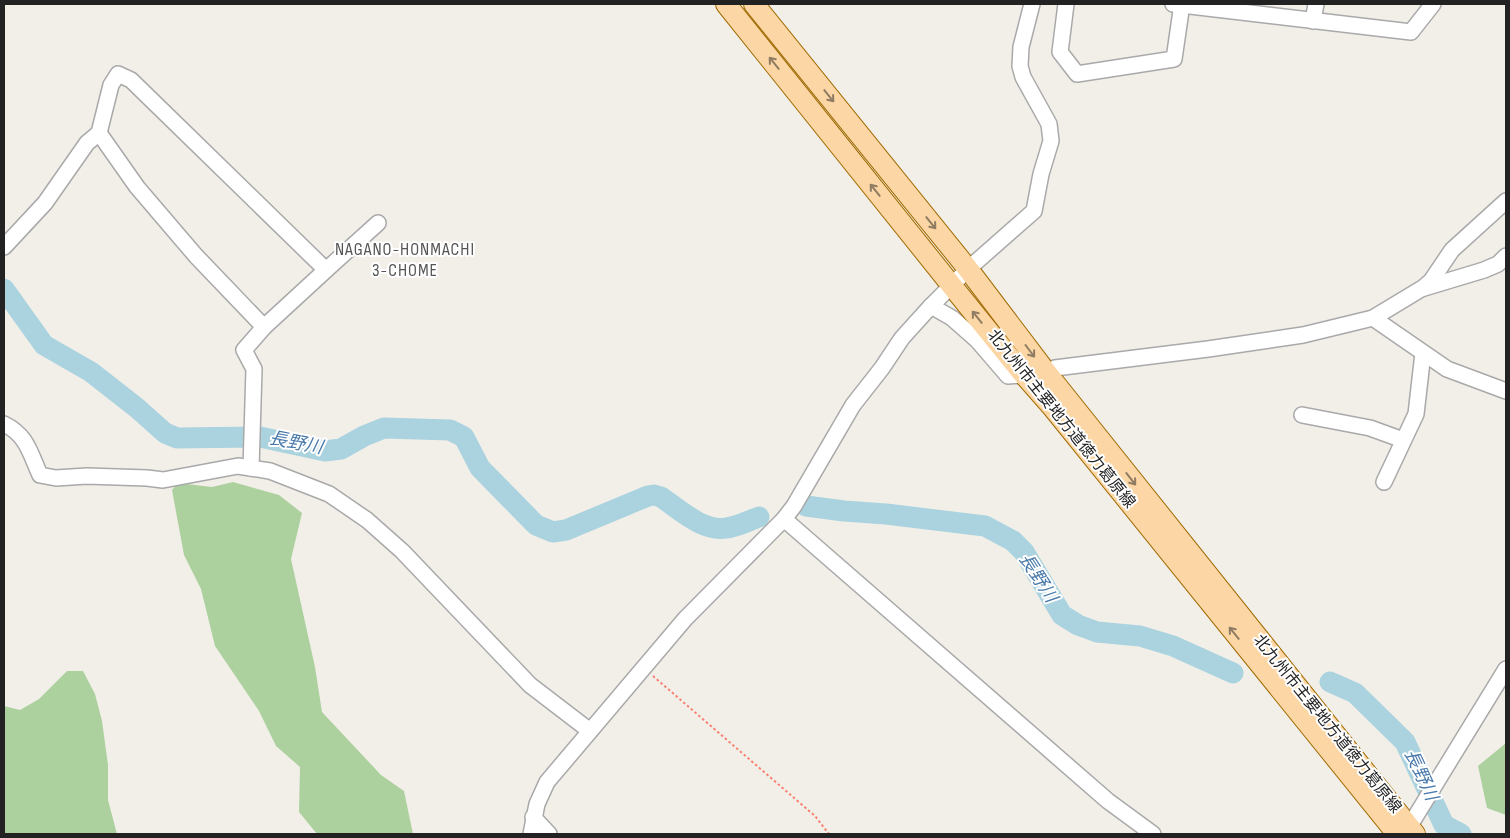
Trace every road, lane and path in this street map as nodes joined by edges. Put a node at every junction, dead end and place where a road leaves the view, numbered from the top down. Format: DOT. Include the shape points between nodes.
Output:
graph roads {
  1 [pos="726,4"];
  2 [pos="754,4"];
  3 [pos="1032,4"];
  4 [pos="1066,4"];
  5 [pos="1179,4"];
  6 [pos="1316,4"];
  7 [pos="1433,4"];
  8 [pos="1313,21"];
  9 [pos="99,133"];
  10 [pos="1506,201"];
  11 [pos="378,223"];
  12 [pos="4,248"];
  13 [pos="1503,261"];
  14 [pos="968,269"];
  15 [pos="326,270"];
  16 [pos="952,286"];
  17 [pos="1421,289"];
  18 [pos="931,306"];
  19 [pos="1373,318"];
  20 [pos="264,326"];
  21 [pos="1423,353"];
  22 [pos="1046,372"];
  23 [pos="1024,375"];
  24 [pos="1506,391"];
  25 [pos="1302,416"];
  26 [pos="4,424"];
  27 [pos="1403,440"];
  28 [pos="251,468"];
  29 [pos="1384,482"];
  30 [pos="784,518"];
  31 [pos="643,668"];
  32 [pos="1506,668"];
  33 [pos="590,731"];
  34 [pos="534,817"];
  35 [pos="1406,832"];
  36 [pos="531,834"];
  37 [pos="549,834"];
  38 [pos="829,834"];
  39 [pos="1153,834"];
  16 -- 1 [label="main road, 北九州市主要地方道徳力葛原線, one-way"];
  2 -- 14 [label="main road, 北九州市主要地方道徳力葛原線, one-way"];
  3 -- 14 [label="street" via="1021,46 1020,66 1023,78 1049,124 1051,141 1039,192 1034,211"];
  4 -- 5 [label="street" via="1060,52 1077,74 1174,58"];
  5 -- 8 [label="street"];
  6 -- 8 [label="street"];
  7 -- 8 [label="street" via="1411,32"];
  9 -- 12 [label="street" via="87,143 45,203"];
  9 -- 15 [label="street" via="111,84 118,74 131,80"];
  9 -- 20 [label="street" via="166,221"];
  10 -- 17 [label="street" via="1452,250 1431,281"];
  11 -- 15 [label="street"];
  13 -- 17 [label="street"];
  14 -- 16 [label="street"];
  14 -- 22 [label="main road, 北九州市主要地方道徳力葛原線, one-way"];
  15 -- 20 [label="street"];
  16 -- 18 [label="street"];
  23 -- 16 [label="main road, 北九州市主要地方道徳力葛原線, one-way"];
  17 -- 19 [label="street"];
  18 -- 23 [label="street" via="952,318 977,340 1008,376"];
  18 -- 30 [label="street" via="902,338 853,405"];
  19 -- 21 [label="street"];
  19 -- 22 [label="street" via="1303,335 1055,368"];
  20 -- 28 [label="street" via="244,350 254,369"];
  21 -- 24 [label="street" via="1447,369"];
  21 -- 27 [label="street" via="1416,414"];
  22 -- 23 [label="street"];
  22 -- 35 [label="main road, 北九州市主要地方道徳力葛原線, one-way"];
  35 -- 23 [label="main road, 北九州市主要地方道徳力葛原線, one-way"];
  25 -- 27 [label="street" via="1370,428"];
  26 -- 28 [label="street" via="22,437 40,475 56,478 87,476 163,480 238,466"];
  27 -- 29 [label="street"];
  28 -- 33 [label="street" via="270,471 329,494 367,520 402,551 530,685"];
  30 -- 31 [label="street" via="685,619"];
  30 -- 39 [label="street" via="1108,800"];
  31 -- 33 [label="street"];
  31 -- 38 [label="path" via="815,816"];
  32 -- 35 [label="street"];
  33 -- 34 [label="street" via="547,782"];
  34 -- 36 [label="street"];
  34 -- 37 [label="street"];
}
